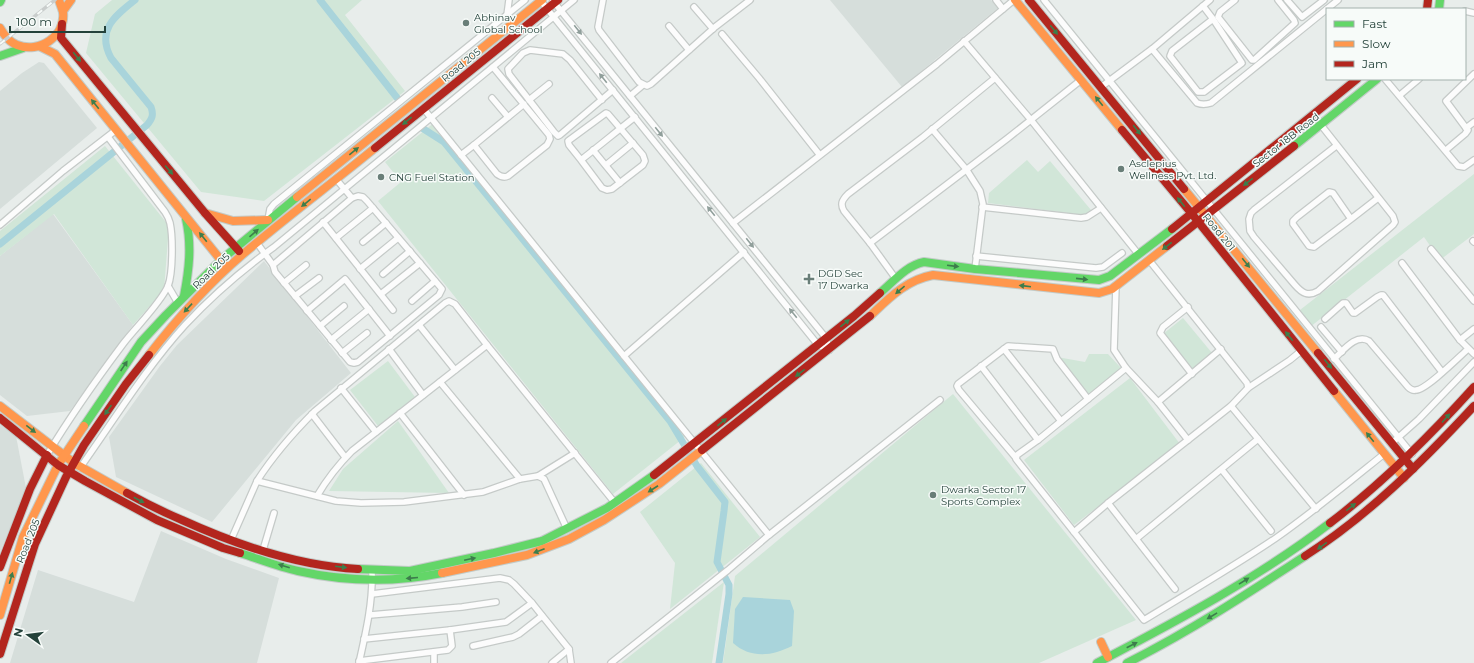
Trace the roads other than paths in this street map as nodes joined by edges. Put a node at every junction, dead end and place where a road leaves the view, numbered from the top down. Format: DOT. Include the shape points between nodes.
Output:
graph roads {
  1 [pos="59,0"];
  2 [pos="71,0"];
  3 [pos="509,0"];
  4 [pos="525,0"];
  5 [pos="541,0"];
  6 [pos="574,0"];
  7 [pos="603,0"];
  8 [pos="996,0"];
  9 [pos="1015,0"];
  10 [pos="1029,0"];
  11 [pos="1044,0"];
  12 [pos="1210,0"];
  13 [pos="1235,0"];
  14 [pos="1278,0"];
  15 [pos="1287,0"];
  16 [pos="1324,0"];
  17 [pos="1338,0"];
  18 [pos="555,1"];
  19 [pos="748,1"];
  20 [pos="1203,6"];
  21 [pos="694,7"];
  22 [pos="1328,8"];
  23 [pos="547,9"];
  24 [pos="1003,9"];
  25 [pos="561,10"];
  26 [pos="1326,10"];
  27 [pos="63,11"];
  28 [pos="507,15"];
  29 [pos="553,16"];
  30 [pos="1213,19"];
  31 [pos="62,24"];
  32 [pos="669,26"];
  33 [pos="0,28"];
  34 [pos="713,29"];
  35 [pos="722,34"];
  36 [pos="964,41"];
  37 [pos="41,47"];
  38 [pos="23,48"];
  39 [pos="1152,49"];
  40 [pos="688,50"];
  41 [pos="0,56"];
  42 [pos="493,67"];
  43 [pos="1474,74"];
  44 [pos="995,78"];
  45 [pos="1081,80"];
  46 [pos="1356,80"];
  47 [pos="1376,80"];
  48 [pos="1387,80"];
  49 [pos="1418,80"];
  50 [pos="1109,81"];
  51 [pos="549,84"];
  52 [pos="643,85"];
  53 [pos="1101,87"];
  54 [pos="613,90"];
  55 [pos="1400,95"];
  56 [pos="630,96"];
  57 [pos="492,98"];
  58 [pos="602,100"];
  59 [pos="1330,101"];
  60 [pos="526,102"];
  61 [pos="423,108"];
  62 [pos="1338,111"];
  63 [pos="508,117"];
  64 [pos="635,117"];
  65 [pos="431,118"];
  66 [pos="1031,120"];
  67 [pos="1474,122"];
  68 [pos="1321,125"];
  69 [pos="621,128"];
  70 [pos="1466,128"];
  71 [pos="932,129"];
  72 [pos="118,132"];
  73 [pos="109,139"];
  74 [pos="633,143"];
  75 [pos="474,145"];
  76 [pos="1336,146"];
  77 [pos="593,150"];
  78 [pos="1446,150"];
  79 [pos="819,154"];
  80 [pos="461,155"];
  81 [pos="581,160"];
  82 [pos="1474,160"];
  83 [pos="606,165"];
  84 [pos="966,169"];
  85 [pos="336,179"];
  86 [pos="620,183"];
  87 [pos="344,189"];
  88 [pos="352,198"];
  89 [pos="1378,198"];
  90 [pos="1207,201"];
  91 [pos="982,207"];
  92 [pos="1200,207"];
  93 [pos="373,208"];
  94 [pos="1101,208"];
  95 [pos="205,213"];
  96 [pos="1210,213"];
  97 [pos="1192,214"];
  98 [pos="185,215"];
  99 [pos="1351,219"];
  100 [pos="268,220"];
  101 [pos="324,222"];
  102 [pos="1198,222"];
  103 [pos="386,223"];
  104 [pos="733,223"];
  105 [pos="0,224"];
  106 [pos="336,238"];
  107 [pos="398,238"];
  108 [pos="363,242"];
  109 [pos="257,243"];
  110 [pos="870,243"];
  111 [pos="237,248"];
  112 [pos="1431,248"];
  113 [pos="410,251"];
  114 [pos="744,252"];
  115 [pos="265,253"];
  116 [pos="1122,253"];
  117 [pos="242,255"];
  118 [pos="1139,255"];
  119 [pos="976,256"];
  120 [pos="221,260"];
  121 [pos="1149,260"];
  122 [pos="420,263"];
  123 [pos="1402,263"];
  124 [pos="273,265"];
  125 [pos="306,265"];
  126 [pos="227,268"];
  127 [pos="360,269"];
  128 [pos="975,269"];
  129 [pos="383,274"];
  130 [pos="319,278"];
  131 [pos="896,279"];
  132 [pos="435,281"];
  133 [pos="284,283"];
  134 [pos="168,286"];
  135 [pos="1116,286"];
  136 [pos="381,294"];
  137 [pos="295,296"];
  138 [pos="181,300"];
  139 [pos="412,301"];
  140 [pos="1474,301"];
  141 [pos="344,306"];
  142 [pos="1188,307"];
  143 [pos="370,309"];
  144 [pos="393,310"];
  145 [pos="308,311"];
  146 [pos="1325,319"];
  147 [pos="419,325"];
  148 [pos="320,326"];
  149 [pos="1320,327"];
  150 [pos="1474,329"];
  151 [pos="367,333"];
  152 [pos="390,336"];
  153 [pos="826,338"];
  154 [pos="332,340"];
  155 [pos="1460,340"];
  156 [pos="487,345"];
  157 [pos="818,345"];
  158 [pos="1004,349"];
  159 [pos="1221,349"];
  160 [pos="1468,349"];
  161 [pos="389,350"];
  162 [pos="829,350"];
  163 [pos="1301,351"];
  164 [pos="1342,352"];
  165 [pos="342,353"];
  166 [pos="1474,354"];
  167 [pos="624,356"];
  168 [pos="1334,359"];
  169 [pos="1474,362"];
  170 [pos="981,366"];
  171 [pos="1126,368"];
  172 [pos="455,370"];
  173 [pos="1442,372"];
  174 [pos="1192,374"];
  175 [pos="440,382"];
  176 [pos="1474,387"];
  177 [pos="341,388"];
  178 [pos="1248,388"];
  179 [pos="423,395"];
  180 [pos="1088,399"];
  181 [pos="940,400"];
  182 [pos="1158,402"];
  183 [pos="0,406"];
  184 [pos="1231,406"];
  185 [pos="1474,406"];
  186 [pos="400,413"];
  187 [pos="312,414"];
  188 [pos="0,418"];
  189 [pos="1061,421"];
  190 [pos="376,432"];
  191 [pos="1398,436"];
  192 [pos="1258,439"];
  193 [pos="1038,440"];
  194 [pos="1188,440"];
  195 [pos="1392,443"];
  196 [pos="693,445"];
  197 [pos="52,446"];
  198 [pos="700,452"];
  199 [pos="575,454"];
  200 [pos="1384,454"];
  201 [pos="47,455"];
  202 [pos="64,455"];
  203 [pos="1409,456"];
  204 [pos="345,457"];
  205 [pos="1016,458"];
  206 [pos="58,464"];
  207 [pos="77,466"];
  208 [pos="1396,468"];
  209 [pos="1413,469"];
  210 [pos="1222,470"];
  211 [pos="69,472"];
  212 [pos="538,476"];
  213 [pos="1404,478"];
  214 [pos="520,480"];
  215 [pos="257,481"];
  216 [pos="464,495"];
  217 [pos="317,496"];
  218 [pos="615,503"];
  219 [pos="1108,503"];
  220 [pos="1316,509"];
  221 [pos="274,513"];
  222 [pos="567,529"];
  223 [pos="1271,531"];
  224 [pos="1074,532"];
  225 [pos="769,535"];
  226 [pos="1136,539"];
  227 [pos="232,540"];
  228 [pos="263,550"];
  229 [pos="0,567"];
  230 [pos="372,570"];
  231 [pos="372,581"];
  232 [pos="1175,589"];
  233 [pos="372,594"];
  234 [pos="496,602"];
  235 [pos="532,604"];
  236 [pos="0,615"];
  237 [pos="370,615"];
  238 [pos="542,616"];
  239 [pos="450,630"];
  240 [pos="364,639"];
  241 [pos="1101,642"];
  242 [pos="473,646"];
  243 [pos="569,649"];
  244 [pos="434,652"];
  245 [pos="0,654"];
  246 [pos="1108,657"];
  247 [pos="359,662"];
  248 [pos="434,663"];
  249 [pos="552,663"];
  250 [pos="571,663"];
  251 [pos="611,663"];
  252 [pos="1097,663"];
  253 [pos="1127,663"];
  1 -- 27 [label="street"];
  2 -- 27 [label="street"];
  3 -- 28 [label="street"];
  4 -- 28 [label="street"];
  5 -- 23 [label="street"];
  100 -- 5 [label="street, Road 205, one-way"];
  6 -- 25 [label="street"];
  7 -- 52 [label="street" via="599,30"];
  8 -- 24 [label="street"];
  9 -- 24 [label="street"];
  9 -- 45 [label="street, Road 201"];
  10 -- 53 [label="street, Road 201, one-way"];
  11 -- 50 [label="street"];
  12 -- 20 [label="street"];
  13 -- 14 [label="street" via="1220,12 1218,17 1254,60 1295,23"];
  15 -- 16 [label="street" via="1302,18"];
  17 -- 22 [label="street"];
  18 -- 23 [label="street, Road 205"];
  18 -- 25 [label="street"];
  19 -- 34 [label="street"];
  20 -- 30 [label="street"];
  20 -- 39 [label="street"];
  21 -- 34 [label="street"];
  23 -- 29 [label="street"];
  23 -- 61 [label="street, Road 205"];
  24 -- 36 [label="street"];
  25 -- 29 [label="street"];
  25 -- 56 [label="street, one-way"];
  26 -- 39 [label="street" via="1211,103 1197,103"];
  27 -- 31 [label="street"];
  28 -- 100 [label="street" via="274,204"];
  29 -- 42 [label="street"];
  54 -- 29 [label="street, one-way"];
  30 -- 30 [label="street" via="1242,63 1200,93 1170,54"];
  31 -- 37 [label="street" via="55,37"];
  31 -- 95 [label="street, one-way" via="61,38"];
  32 -- 40 [label="street"];
  33 -- 38 [label="street" via="14,44"];
  34 -- 40 [label="street"];
  35 -- 79 [label="street"];
  36 -- 44 [label="street"];
  36 -- 79 [label="street"];
  37 -- 38 [label="street"];
  72 -- 37 [label="street, one-way" via="55,54"];
  38 -- 41 [label="street"];
  39 -- 50 [label="street"];
  40 -- 52 [label="street" via="651,84"];
  42 -- 60 [label="street"];
  42 -- 65 [label="street"];
  43 -- 70 [label="street" via="1446,101"];
  44 -- 66 [label="street"];
  44 -- 71 [label="street"];
  45 -- 66 [label="street"];
  97 -- 45 [label="street, Road 201, one-way"];
  46 -- 59 [label="street, Sector 18B Road"];
  47 -- 62 [label="street, Sector 18B Road"];
  48 -- 55 [label="street"];
  49 -- 55 [label="street"];
  50 -- 53 [label="street"];
  50 -- 90 [label="street"];
  51 -- 60 [label="street"];
  52 -- 56 [label="street"];
  53 -- 92 [label="street, Road 201, one-way"];
  54 -- 58 [label="street"];
  54 -- 64 [label="street"];
  55 -- 78 [label="street"];
  56 -- 104 [label="street, one-way"];
  57 -- 63 [label="street"];
  58 -- 60 [label="street" via="558,136"];
  58 -- 60 [label="street" via="566,56 530,50 523,53 510,66 508,72"];
  59 -- 62 [label="street"];
  59 -- 90 [label="street, Sector 18B Road"];
  60 -- 63 [label="street"];
  60 -- 75 [label="street" via="550,139 547,145 505,177 497,174"];
  61 -- 65 [label="street"];
  61 -- 85 [label="street, Road 205, one-way"];
  62 -- 68 [label="street, Sector 18B Road"];
  63 -- 75 [label="street"];
  64 -- 69 [label="street"];
  114 -- 64 [label="street, one-way"];
  65 -- 80 [label="street"];
  65 -- 87 [label="street"];
  66 -- 84 [label="street"];
  66 -- 94 [label="street"];
  67 -- 70 [label="street"];
  68 -- 76 [label="street"];
  68 -- 96 [label="street, Sector 18B Road, one-way"];
  69 -- 74 [label="street"];
  69 -- 77 [label="street"];
  69 -- 81 [label="street" via="604,113 569,139 569,145"];
  70 -- 78 [label="street" via="1468,130 1465,134"];
  71 -- 84 [label="street"];
  71 -- 110 [label="street" via="842,201 844,211"];
  72 -- 73 [label="street"];
  72 -- 98 [label="street"];
  73 -- 105 [label="street" via="63,171"];
  73 -- 134 [label="street" via="170,222 171,270"];
  74 -- 83 [label="street"];
  74 -- 86 [label="street" via="643,155 644,163"];
  75 -- 80 [label="street"];
  76 -- 89 [label="street"];
  76 -- 89 [label="street" via="1252,212 1249,226 1254,237 1299,289 1305,294 1313,294 1393,226 1395,219"];
  77 -- 81 [label="street"];
  77 -- 83 [label="street"];
  78 -- 82 [label="street" via="1461,167"];
  79 -- 104 [label="street"];
  80 -- 167 [label="street"];
  81 -- 86 [label="street" via="602,188 610,190"];
  83 -- 86 [label="street"];
  84 -- 91 [label="street" via="980,191"];
  84 -- 110 [label="street"];
  85 -- 87 [label="street"];
  85 -- 109 [label="street, Road 205, one-way"];
  87 -- 88 [label="street"];
  87 -- 115 [label="street"];
  88 -- 93 [label="street" via="363,197"];
  88 -- 101 [label="street"];
  89 -- 99 [label="street"];
  90 -- 92 [label="street, Sector 18B Road"];
  90 -- 96 [label="street"];
  91 -- 94 [label="street" via="1081,218 1088,217"];
  91 -- 119 [label="street"];
  92 -- 96 [label="street, Road 201"];
  92 -- 97 [label="street, Sector 18B Road"];
  93 -- 103 [label="street"];
  93 -- 106 [label="street"];
  94 -- 118 [label="street"];
  95 -- 100 [label="street" via="234,221"];
  95 -- 111 [label="street"];
  96 -- 102 [label="street, Sector 18B Road"];
  96 -- 168 [label="street"];
  96 -- 195 [label="street, Road 201, one-way"];
  97 -- 102 [label="street, Road 201"];
  97 -- 118 [label="street, Sector 18B Road"];
  120 -- 98 [label="street, one-way"];
  98 -- 138 [label="street" via="191,239 191,256"];
  99 -- 99 [label="street" via="1334,193 1329,192 1297,217 1293,224 1309,246 1314,247"];
  111 -- 100 [label="street, Road 205, one-way"];
  101 -- 106 [label="street"];
  101 -- 124 [label="street"];
  102 -- 121 [label="street, Sector 18B Road, one-way"];
  163 -- 102 [label="street, Road 201, one-way"];
  103 -- 107 [label="street"];
  103 -- 108 [label="street"];
  104 -- 153 [label="street, one-way"];
  106 -- 127 [label="street"];
  107 -- 113 [label="street"];
  107 -- 127 [label="street"];
  109 -- 115 [label="street"];
  109 -- 117 [label="street, Road 205"];
  110 -- 131 [label="street"];
  111 -- 117 [label="street"];
  111 -- 120 [label="street, Road 205"];
  112 -- 140 [label="street"];
  113 -- 122 [label="street"];
  113 -- 129 [label="street"];
  157 -- 114 [label="street, one-way"];
  114 -- 167 [label="street"];
  115 -- 124 [label="street"];
  115 -- 207 [label="street" via="238,274 185,325"];
  116 -- 119 [label="street" via="1103,267 1096,268"];
  117 -- 126 [label="street, Road 205"];
  128 -- 118 [label="street, Sector 18B Road, one-way" via="1099,280 1110,276"];
  119 -- 128 [label="street"];
  120 -- 126 [label="street"];
  120 -- 138 [label="street, Road 205"];
  121 -- 135 [label="street, Sector 18B Road"];
  121 -- 142 [label="street"];
  122 -- 132 [label="street"];
  122 -- 136 [label="street"];
  123 -- 155 [label="street"];
  124 -- 133 [label="street"];
  125 -- 133 [label="street"];
  126 -- 207 [label="street, Road 205, one-way" via="169,329 126,384 84,445"];
  127 -- 136 [label="street"];
  131 -- 128 [label="street, Sector 18B Road, one-way" via="920,262"];
  130 -- 137 [label="street"];
  153 -- 131 [label="street, Sector 18B Road, one-way"];
  132 -- 139 [label="street"];
  132 -- 152 [label="street" via="442,289 439,296"];
  133 -- 137 [label="street"];
  134 -- 138 [label="street"];
  134 -- 197 [label="street" via="158,303 94,384"];
  135 -- 162 [label="street, Sector 18B Road, one-way" via="1099,293 926,275 909,282"];
  135 -- 171 [label="street" via="1113,348"];
  136 -- 144 [label="street"];
  137 -- 145 [label="street"];
  202 -- 138 [label="street, Road 205, one-way" via="141,342"];
  141 -- 148 [label="street"];
  142 -- 159 [label="street"];
  142 -- 174 [label="street" via="1163,327 1160,333"];
  143 -- 145 [label="street" via="345,279"];
  143 -- 152 [label="street"];
  143 -- 154 [label="street"];
  145 -- 148 [label="street"];
  146 -- 173 [label="street" via="1343,303 1355,313 1380,295 1383,296"];
  147 -- 156 [label="street" via="449,301"];
  147 -- 161 [label="street"];
  147 -- 172 [label="street"];
  148 -- 154 [label="street"];
  149 -- 164 [label="street"];
  150 -- 155 [label="street"];
  151 -- 165 [label="street"];
  152 -- 165 [label="street" via="354,363"];
  153 -- 157 [label="street, Sector 18B Road"];
  153 -- 162 [label="street"];
  154 -- 165 [label="street"];
  155 -- 160 [label="street"];
  156 -- 172 [label="street"];
  156 -- 199 [label="street"];
  157 -- 162 [label="street"];
  196 -- 157 [label="street, Sector 18B Road, one-way"];
  158 -- 170 [label="street"];
  158 -- 180 [label="street" via="1012,345 1053,349 1057,359"];
  158 -- 189 [label="street"];
  159 -- 174 [label="street"];
  159 -- 178 [label="street" via="1247,382"];
  160 -- 166 [label="street"];
  160 -- 173 [label="street"];
  161 -- 177 [label="street"];
  161 -- 179 [label="street"];
  162 -- 198 [label="street, Sector 18B Road, one-way"];
  163 -- 178 [label="street"];
  200 -- 163 [label="street, Road 201, one-way"];
  164 -- 168 [label="street"];
  164 -- 173 [label="street" via="1357,339 1367,339 1408,387 1414,390 1421,389"];
  167 -- 196 [label="street"];
  168 -- 191 [label="street"];
  169 -- 191 [label="street"];
  170 -- 193 [label="street"];
  170 -- 205 [label="street" via="958,384 957,388"];
  171 -- 180 [label="street"];
  171 -- 182 [label="street"];
  172 -- 175 [label="street"];
  174 -- 182 [label="street"];
  175 -- 179 [label="street"];
  175 -- 214 [label="street"];
  203 -- 176 [label="street, one-way"];
  177 -- 187 [label="street"];
  177 -- 190 [label="street"];
  178 -- 184 [label="street"];
  179 -- 186 [label="street"];
  180 -- 189 [label="street"];
  181 -- 225 [label="street"];
  182 -- 194 [label="street"];
  183 -- 197 [label="street, Sector 18B Road, one-way"];
  184 -- 192 [label="street"];
  184 -- 194 [label="street"];
  185 -- 209 [label="street"];
  186 -- 190 [label="street"];
  186 -- 216 [label="street"];
  187 -- 204 [label="street"];
  187 -- 215 [label="street"];
  188 -- 201 [label="street, Sector 18B Road"];
  189 -- 193 [label="street"];
  190 -- 204 [label="street"];
  191 -- 195 [label="street"];
  191 -- 203 [label="street"];
  192 -- 210 [label="street"];
  192 -- 220 [label="street"];
  193 -- 205 [label="street"];
  194 -- 219 [label="street"];
  195 -- 203 [label="street, Road 201"];
  196 -- 198 [label="street"];
  196 -- 218 [label="street, Sector 18B Road"];
  197 -- 201 [label="street"];
  197 -- 202 [label="street, Sector 18B Road"];
  198 -- 225 [label="street"];
  198 -- 231 [label="street, Sector 18B Road, one-way" via="660,484 569,539 527,555 422,577"];
  199 -- 212 [label="street"];
  199 -- 218 [label="street"];
  200 -- 208 [label="street, Road 201"];
  200 -- 220 [label="street"];
  201 -- 206 [label="street, Sector 18B Road"];
  201 -- 229 [label="street" via="30,490"];
  202 -- 206 [label="street, Road 205"];
  202 -- 207 [label="street, Sector 18B Road"];
  203 -- 208 [label="street"];
  203 -- 209 [label="street, Road 201"];
  204 -- 217 [label="street"];
  205 -- 224 [label="street"];
  206 -- 211 [label="street, Sector 18B Road"];
  236 -- 206 [label="street, Road 205, one-way" via="23,537"];
  207 -- 211 [label="street, Road 205"];
  207 -- 227 [label="street, Sector 18B Road, one-way" via="144,503"];
  208 -- 213 [label="street, Road 201"];
  246 -- 208 [label="street, one-way" via="1160,631 1289,553 1353,506"];
  209 -- 213 [label="street"];
  210 -- 223 [label="street"];
  210 -- 226 [label="street"];
  231 -- 211 [label="street, Sector 18B Road, one-way" via="297,571 223,548 157,520"];
  211 -- 245 [label="street, Road 205" via="36,544"];
  212 -- 214 [label="street"];
  212 -- 222 [label="street" via="544,480"];
  213 -- 253 [label="street, one-way" via="1320,547 1228,607"];
  214 -- 216 [label="street" via="483,492"];
  215 -- 217 [label="street"];
  215 -- 227 [label="street"];
  216 -- 217 [label="street" via="404,502 361,503"];
  218 -- 222 [label="street, Sector 18B Road"];
  219 -- 224 [label="street"];
  219 -- 226 [label="street"];
  220 -- 224 [label="street" via="1232,567 1144,620"];
  221 -- 228 [label="street"];
  230 -- 222 [label="street, Sector 18B Road, one-way" via="410,571 442,565 542,541"];
  225 -- 251 [label="street"];
  226 -- 232 [label="street"];
  227 -- 228 [label="street, Sector 18B Road"];
  228 -- 230 [label="street, Sector 18B Road, one-way" via="309,563"];
  230 -- 231 [label="street"];
  231 -- 233 [label="street"];
  233 -- 235 [label="street" via="500,578 514,584"];
  233 -- 237 [label="street"];
  234 -- 237 [label="street"];
  235 -- 238 [label="street"];
  235 -- 239 [label="street" via="506,622"];
  237 -- 240 [label="street"];
  238 -- 242 [label="street" via="513,637"];
  238 -- 243 [label="street"];
  239 -- 240 [label="street"];
  239 -- 244 [label="street" via="451,648"];
  240 -- 247 [label="street"];
  241 -- 246 [label="street"];
  243 -- 249 [label="street"];
  243 -- 250 [label="street"];
  244 -- 247 [label="street"];
  244 -- 248 [label="street"];
  246 -- 252 [label="street"];
}
